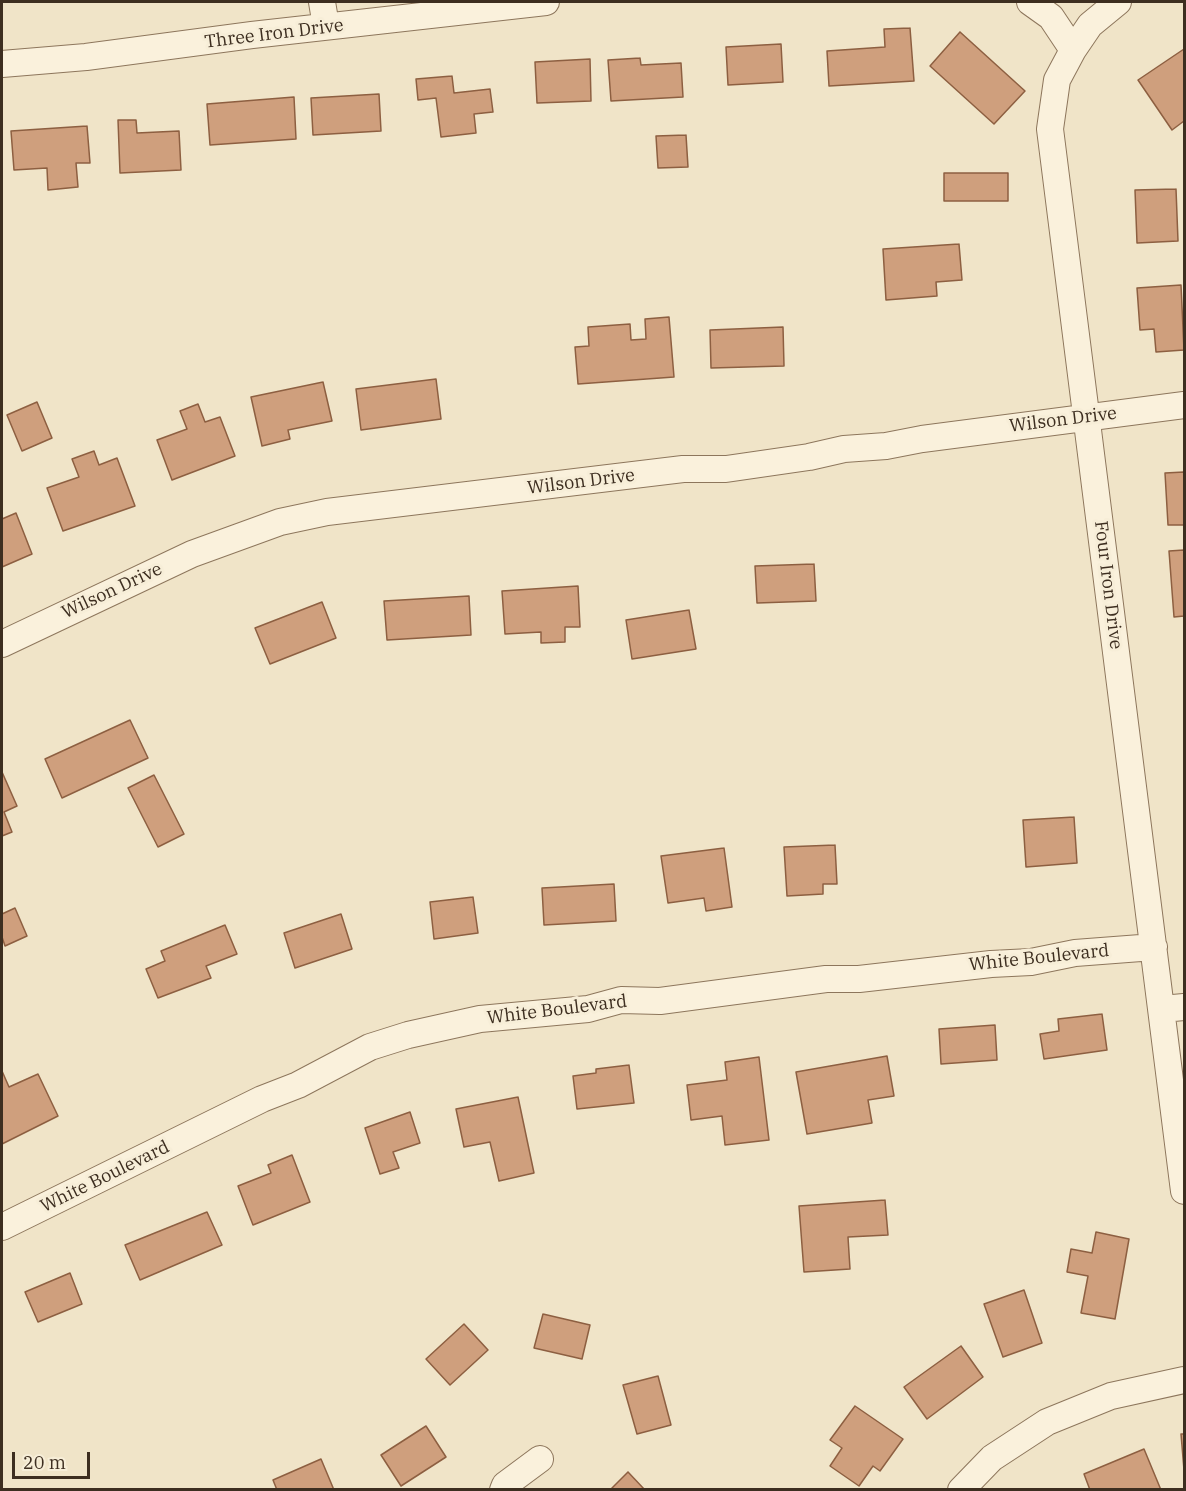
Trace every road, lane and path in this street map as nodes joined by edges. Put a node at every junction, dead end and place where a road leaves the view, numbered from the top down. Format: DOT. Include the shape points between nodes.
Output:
graph roads {
  1 [pos="546,2"];
  2 [pos="1030,2"];
  3 [pos="1118,2"];
  4 [pos="324,14"];
  5 [pos="1073,50"];
  6 [pos="2,64"];
  7 [pos="1185,405"];
  8 [pos="1086,417"];
  9 [pos="2,644"];
  10 [pos="1154,947"];
  11 [pos="1173,1009"];
  12 [pos="1185,1191"];
  13 [pos="2,1227"];
  14 [pos="1185,1380"];
  15 [pos="540,1459"];
  16 [pos="503,1490"];
  17 [pos="961,1490"];
  1 -- 4 [label="street, Three Iron Drive"];
  2 -- 5 [label="street" via="1050,17"];
  3 -- 5 [label="street, Four Iron Drive" via="1089,25"];
  4 -- 6 [label="street, Three Iron Drive" via="86,57"];
  5 -- 8 [label="street, Four Iron Drive" via="1057,80 1050,129"];
  7 -- 8 [label="street, Wilson Drive"];
  8 -- 9 [label="street, Wilson Drive" via="726,468 683,469 327,512 280,522 192,554"];
  8 -- 10 [label="street, Four Iron Drive"];
  10 -- 11 [label="street, Four Iron Drive"];
  10 -- 13 [label="street, White Boulevard" via="860,979 826,979 660,1001 621,1000 588,1009 480,1019 408,1035 370,1047"];
  11 -- 12 [label="street, Four Iron Drive"];
  14 -- 17 [label="street" via="1111,1396 1047,1422 992,1458"];
  15 -- 16 [label="street"];
}
